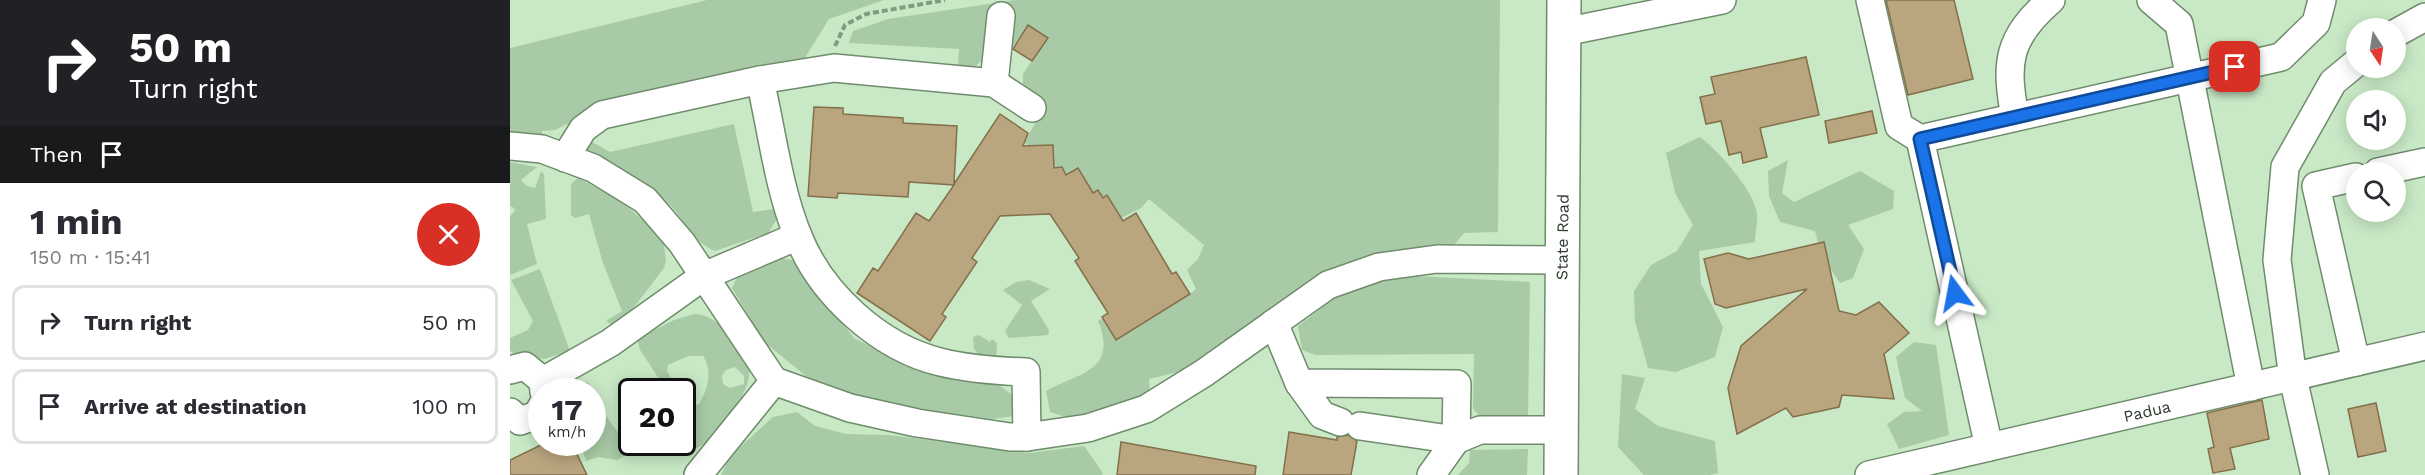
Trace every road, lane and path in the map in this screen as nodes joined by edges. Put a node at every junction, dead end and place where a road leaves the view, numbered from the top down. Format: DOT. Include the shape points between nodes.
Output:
graph roads {
  1 [pos="945,0"];
  2 [pos="1564,0"];
  3 [pos="1722,0"];
  4 [pos="1870,0"];
  5 [pos="2051,0"];
  6 [pos="2151,0"];
  7 [pos="2322,0"];
  8 [pos="1001,16"];
  9 [pos="2425,17"];
  10 [pos="2406,27"];
  11 [pos="1564,32"];
  12 [pos="830,69"];
  13 [pos="2346,71"];
  14 [pos="2189,78"];
  15 [pos="760,80"];
  16 [pos="994,83"];
  17 [pos="1032,108"];
  18 [pos="2015,117"];
  19 [pos="1920,139"];
  20 [pos="510,146"];
  21 [pos="565,158"];
  22 [pos="2425,162"];
  23 [pos="2406,166"];
  24 [pos="2346,179"];
  25 [pos="798,237"];
  26 [pos="1561,260"];
  27 [pos="704,276"];
  28 [pos="1274,324"];
  29 [pos="2425,345"];
  30 [pos="2356,362"];
  31 [pos="510,370"];
  32 [pos="533,378"];
  33 [pos="563,378"];
  34 [pos="2293,378"];
  35 [pos="774,381"];
  36 [pos="1299,383"];
  37 [pos="2251,387"];
  38 [pos="510,412"];
  39 [pos="528,418"];
  40 [pos="1560,430"];
  41 [pos="1027,437"];
  42 [pos="1456,440"];
  43 [pos="1989,447"];
  44 [pos="698,475"];
  45 [pos="1431,475"];
  46 [pos="1561,475"];
  47 [pos="1869,475"];
  48 [pos="2316,475"];
  1 -- 12 [label="path" via="872,13 845,25 838,36"];
  2 -- 11 [label="main road, State Road"];
  3 -- 11 [label="street"];
  4 -- 19 [label="street" via="1899,126"];
  5 -- 18 [label="street" via="2032,16 2013,46 2008,78"];
  6 -- 14 [label="street" via="2180,24"];
  7 -- 14 [label="street" via="2316,23 2281,57"];
  8 -- 16 [label="street"];
  9 -- 10 [label="street"];
  11 -- 26 [label="main road, State Road"];
  12 -- 15 [label="street"];
  12 -- 16 [label="street"];
  13 -- 34 [label="street" via="2333,82 2285,167 2277,260"];
  14 -- 18 [label="street"];
  14 -- 37 [label="street"];
  15 -- 21 [label="street" via="602,115 583,129"];
  15 -- 25 [label="street"];
  16 -- 17 [label="street"];
  18 -- 19 [label="street"];
  19 -- 43 [label="street"];
  20 -- 21 [label="street" via="542,149"];
  21 -- 27 [label="street" via="593,168 645,200"];
  22 -- 23 [label="street"];
  24 -- 30 [label="street" via="2316,186"];
  25 -- 27 [label="street"];
  25 -- 41 [label="street" via="820,275 843,303 883,339 940,362 1026,372"];
  26 -- 28 [label="street" via="1437,259 1379,267 1328,285"];
  26 -- 40 [label="main road, State Road"];
  27 -- 33 [label="street"];
  27 -- 35 [label="street"];
  28 -- 36 [label="street"];
  28 -- 41 [label="street" via="1146,410 1088,428"];
  29 -- 30 [label="street, Padua"];
  30 -- 34 [label="street, Padua"];
  31 -- 32 [label="street" via="525,366"];
  34 -- 37 [label="street, Padua"];
  34 -- 48 [label="street"];
  35 -- 41 [label="street" via="850,408 917,423"];
  35 -- 44 [label="street"];
  36 -- 42 [label="street" via="1322,415 1350,424"];
  36 -- 42 [label="street" via="1457,384"];
  37 -- 43 [label="street, Padua"];
  38 -- 39 [label="street" via="520,421"];
  40 -- 42 [label="street" via="1480,430"];
  40 -- 46 [label="main road, State Road"];
  42 -- 45 [label="street"];
  43 -- 47 [label="street, Padua"];
}
